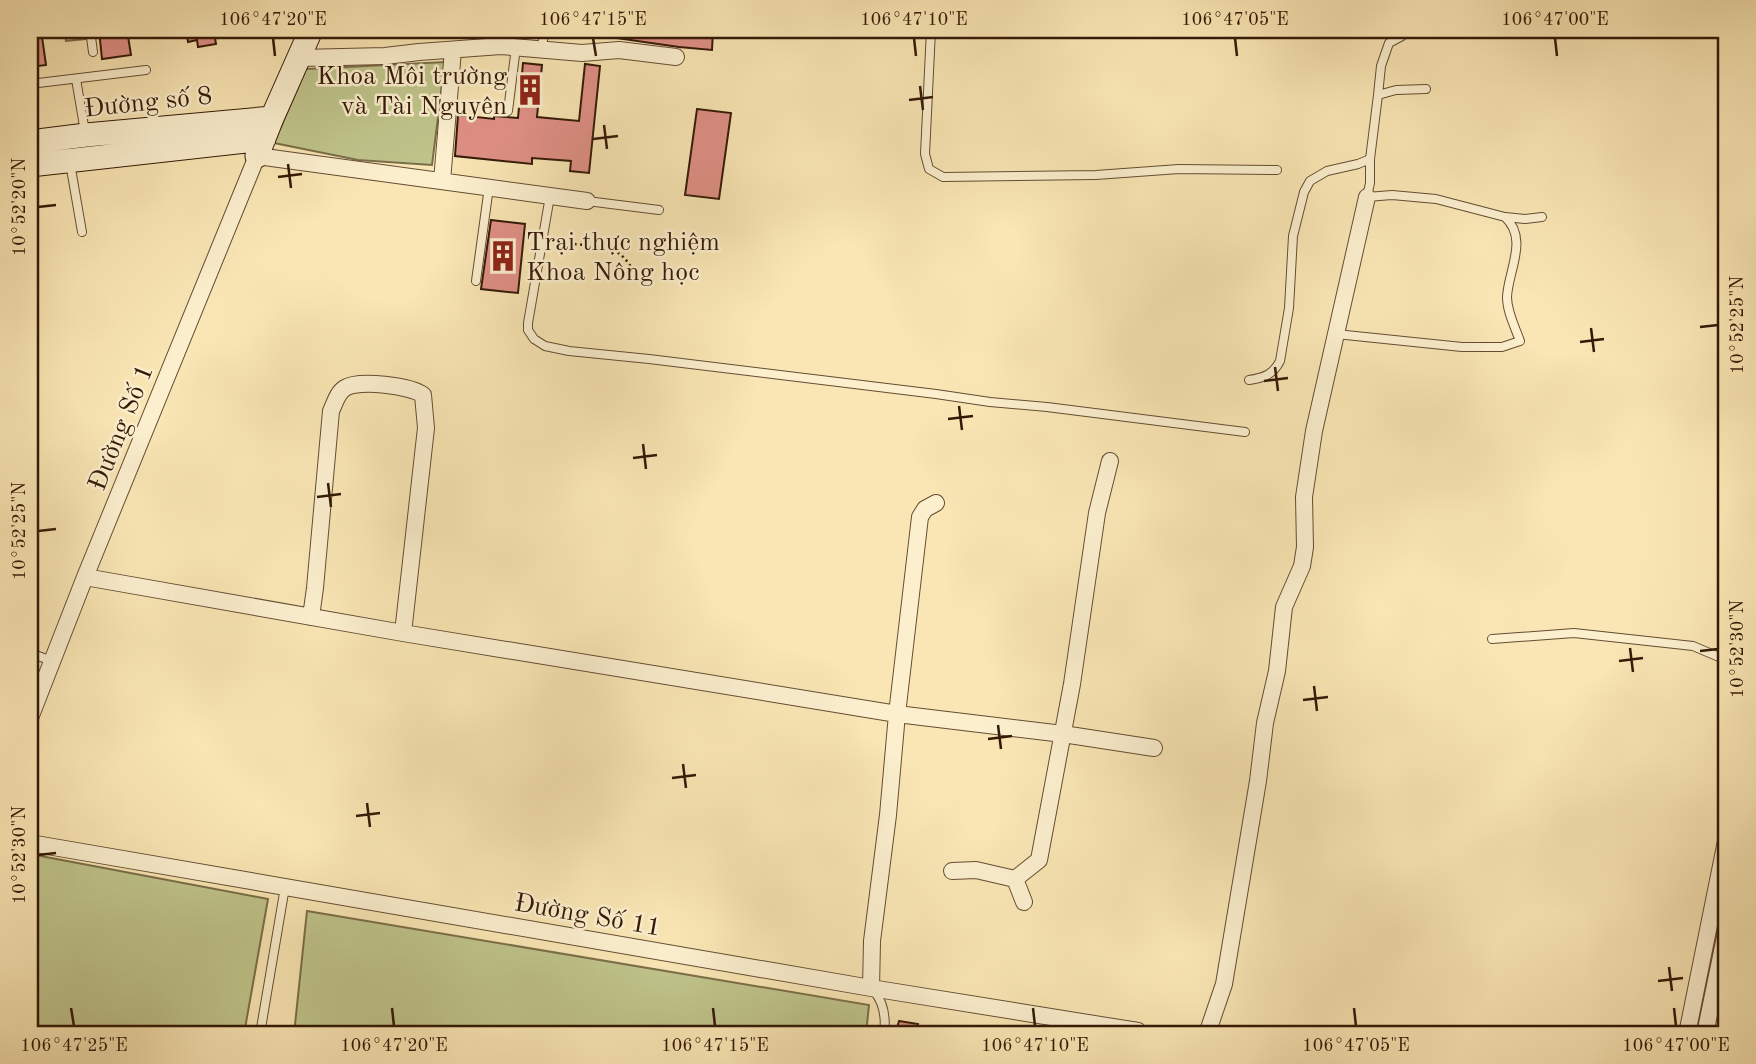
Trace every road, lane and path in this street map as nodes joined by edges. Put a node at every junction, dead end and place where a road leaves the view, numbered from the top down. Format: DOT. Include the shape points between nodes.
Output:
graph roads {
  1 [pos="90,30"];
  2 [pos="311,30"];
  3 [pos="545,30"];
  4 [pos="931,30"];
  5 [pos="1404,30"];
  6 [pos="516,47"];
  7 [pos="453,50"];
  8 [pos="541,50"];
  9 [pos="93,52"];
  10 [pos="677,57"];
  11 [pos="299,58"];
  12 [pos="146,70"];
  13 [pos="76,79"];
  14 [pos="30,84"];
  15 [pos="1426,89"];
  16 [pos="1378,95"];
  17 [pos="508,111"];
  18 [pos="264,138"];
  19 [pos="30,142"];
  20 [pos="82,151"];
  21 [pos="1370,159"];
  22 [pos="30,166"];
  23 [pos="1277,170"];
  24 [pos="442,181"];
  25 [pos="488,187"];
  26 [pos="550,195"];
  27 [pos="1367,197"];
  28 [pos="587,201"];
  29 [pos="659,210"];
  30 [pos="1505,217"];
  31 [pos="1542,217"];
  32 [pos="82,232"];
  33 [pos="543,239"];
  34 [pos="635,273"];
  35 [pos="476,281"];
  36 [pos="1336,334"];
  37 [pos="1249,380"];
  38 [pos="1245,432"];
  39 [pos="1110,461"];
  40 [pos="936,503"];
  41 [pos="85,578"];
  42 [pos="311,617"];
  43 [pos="403,633"];
  44 [pos="1492,639"];
  45 [pos="30,653"];
  46 [pos="1726,660"];
  47 [pos="52,661"];
  48 [pos="897,714"];
  49 [pos="30,718"];
  50 [pos="1063,734"];
  51 [pos="1154,748"];
  52 [pos="1726,841"];
  53 [pos="30,842"];
  54 [pos="952,871"];
  55 [pos="1015,879"];
  56 [pos="285,887"];
  57 [pos="1024,902"];
  58 [pos="1726,932"];
  59 [pos="871,988"];
  60 [pos="1138,1031"];
  61 [pos="260,1034"];
  62 [pos="884,1034"];
  63 [pos="1207,1034"];
  64 [pos="1687,1034"];
  65 [pos="1705,1034"];
  1 -- 9 [label="lane"];
  2 -- 11 [label="street"];
  3 -- 8 [label="lane"];
  4 -- 23 [label="lane" via="925,154 929,169 943,177"];
  5 -- 16 [label="lane" via="1389,43"];
  6 -- 7 [label="street"];
  6 -- 8 [label="street"];
  6 -- 17 [label="lane"];
  7 -- 11 [label="street"];
  7 -- 24 [label="street"];
  8 -- 10 [label="street" via="619,50"];
  11 -- 18 [label="street"];
  12 -- 13 [label="lane"];
  13 -- 14 [label="lane"];
  13 -- 20 [label="lane"];
  15 -- 16 [label="lane"];
  16 -- 21 [label="lane"];
  18 -- 20 [label="street, Đường số 8"];
  18 -- 24 [label="street"];
  18 -- 41 [label="street, Đường Số 1"];
  19 -- 20 [label="street, Đường số 8"];
  20 -- 22 [label="street, Đường số 8"];
  20 -- 32 [label="lane"];
  21 -- 27 [label="lane"];
  21 -- 37 [label="lane" via="1327,171 1310,181 1293,236 1280,361 1269,375"];
  24 -- 25 [label="street"];
  25 -- 26 [label="street"];
  25 -- 35 [label="lane"];
  26 -- 28 [label="street"];
  26 -- 33 [label="lane"];
  27 -- 30 [label="lane" via="1436,199"];
  27 -- 36 [label="street"];
  28 -- 29 [label="lane"];
  30 -- 31 [label="lane"];
  30 -- 36 [label="lane" via="1516,233 1507,298 1520,341 1502,347 1462,347"];
  33 -- 34 [label="path" via="619,252"];
  33 -- 38 [label="lane" via="528,323 530,335 545,346"];
  36 -- 63 [label="street" via="1307,469 1302,566 1284,607 1224,984"];
  39 -- 50 [label="street" via="1097,513"];
  40 -- 48 [label="street" via="919,517"];
  41 -- 42 [label="street"];
  41 -- 47 [label="street, Đường Số 1"];
  42 -- 43 [label="street"];
  42 -- 43 [label="street" via="331,411 337,397 352,385 405,388 423,395 426,428"];
  43 -- 48 [label="street"];
  44 -- 46 [label="lane" via="1574,633 1693,646"];
  45 -- 47 [label="lane"];
  47 -- 49 [label="street, Đường Số 1"];
  48 -- 50 [label="street"];
  48 -- 59 [label="street"];
  50 -- 51 [label="street"];
  50 -- 55 [label="street" via="1039,860"];
  52 -- 64 [label="street"];
  53 -- 56 [label="street, Đường Số 11"];
  54 -- 55 [label="street" via="976,870"];
  55 -- 57 [label="street"];
  56 -- 59 [label="street, Đường Số 11"];
  56 -- 61 [label="lane"];
  58 -- 65 [label="street"];
  59 -- 60 [label="street, Đường Số 11"];
  59 -- 62 [label="lane" via="884,1014"];
}
